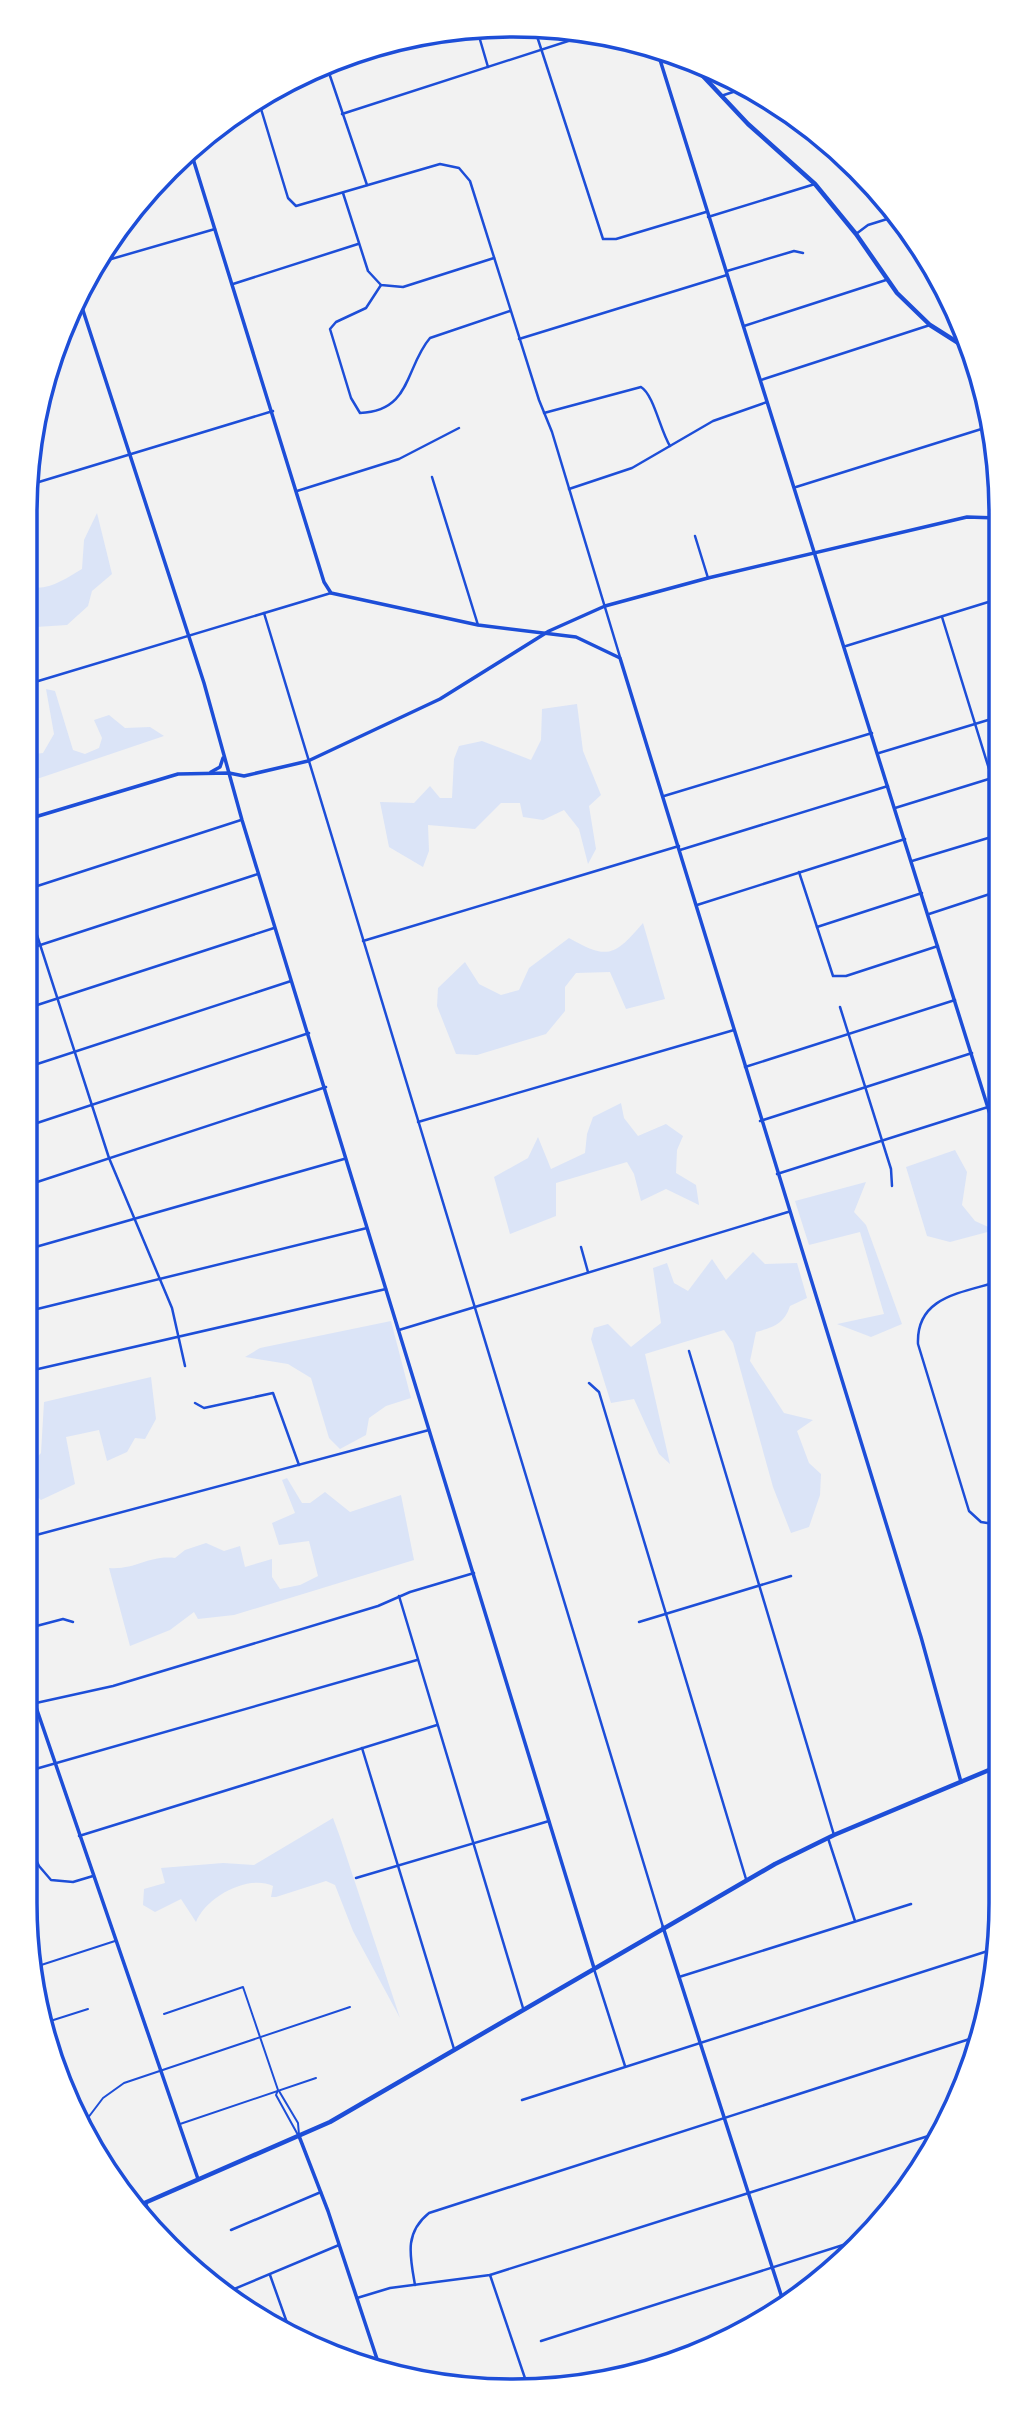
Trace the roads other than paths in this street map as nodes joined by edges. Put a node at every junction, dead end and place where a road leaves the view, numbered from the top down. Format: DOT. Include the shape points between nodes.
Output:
graph roads {
  1 [pos="480,38"];
  2 [pos="537,38"];
  3 [pos="572,41"];
  4 [pos="542,52"];
  5 [pos="660,60"];
  6 [pos="488,67"];
  7 [pos="329,74"];
  8 [pos="703,77"];
  9 [pos="734,92"];
  10 [pos="721,96"];
  11 [pos="261,109"];
  12 [pos="342,114"];
  13 [pos="193,160"];
  14 [pos="815,184"];
  15 [pos="367,185"];
  16 [pos="343,193"];
  17 [pos="706,212"];
  18 [pos="708,217"];
  19 [pos="888,219"];
  20 [pos="215,229"];
  21 [pos="856,234"];
  22 [pos="358,244"];
  23 [pos="803,253"];
  24 [pos="494,258"];
  25 [pos="110,259"];
  26 [pos="727,273"];
  27 [pos="886,280"];
  28 [pos="233,284"];
  29 [pos="381,285"];
  30 [pos="83,310"];
  31 [pos="510,311"];
  32 [pos="930,325"];
  33 [pos="744,326"];
  34 [pos="519,339"];
  35 [pos="957,342"];
  36 [pos="761,380"];
  37 [pos="767,402"];
  38 [pos="273,411"];
  39 [pos="544,413"];
  40 [pos="459,428"];
  41 [pos="981,429"];
  42 [pos="670,446"];
  43 [pos="129,455"];
  44 [pos="432,477"];
  45 [pos="38,482"];
  46 [pos="796,487"];
  47 [pos="569,489"];
  48 [pos="297,491"];
  49 [pos="989,518"];
  50 [pos="695,536"];
  51 [pos="815,552"];
  52 [pos="708,578"];
  53 [pos="331,593"];
  54 [pos="989,602"];
  55 [pos="605,606"];
  56 [pos="264,613"];
  57 [pos="942,617"];
  58 [pos="478,625"];
  59 [pos="548,631"];
  60 [pos="188,635"];
  61 [pos="846,646"];
  62 [pos="620,658"];
  63 [pos="37,681"];
  64 [pos="989,720"];
  65 [pos="975,725"];
  66 [pos="872,733"];
  67 [pos="879,753"];
  68 [pos="224,755"];
  69 [pos="308,761"];
  70 [pos="989,769"];
  71 [pos="211,773"];
  72 [pos="229,773"];
  73 [pos="989,779"];
  74 [pos="888,786"];
  75 [pos="664,796"];
  76 [pos="895,808"];
  77 [pos="37,816"];
  78 [pos="242,820"];
  79 [pos="989,838"];
  80 [pos="905,839"];
  81 [pos="679,848"];
  82 [pos="912,861"];
  83 [pos="799,872"];
  84 [pos="258,873"];
  85 [pos="37,886"];
  86 [pos="922,893"];
  87 [pos="989,894"];
  88 [pos="697,905"];
  89 [pos="929,914"];
  90 [pos="817,927"];
  91 [pos="275,928"];
  92 [pos="37,936"];
  93 [pos="363,941"];
  94 [pos="40,945"];
  95 [pos="37,946"];
  96 [pos="938,946"];
  97 [pos="292,981"];
  98 [pos="57,999"];
  99 [pos="955,1000"];
  100 [pos="37,1005"];
  101 [pos="840,1007"];
  102 [pos="734,1030"];
  103 [pos="309,1033"];
  104 [pos="848,1034"];
  105 [pos="74,1052"];
  106 [pos="972,1053"];
  107 [pos="37,1064"];
  108 [pos="744,1067"];
  109 [pos="326,1087"];
  110 [pos="865,1087"];
  111 [pos="92,1105"];
  112 [pos="988,1107"];
  113 [pos="989,1110"];
  114 [pos="760,1121"];
  115 [pos="418,1122"];
  116 [pos="37,1123"];
  117 [pos="883,1141"];
  118 [pos="109,1158"];
  119 [pos="346,1159"];
  120 [pos="777,1174"];
  121 [pos="37,1182"];
  122 [pos="892,1186"];
  123 [pos="788,1212"];
  124 [pos="136,1219"];
  125 [pos="367,1228"];
  126 [pos="37,1246"];
  127 [pos="581,1247"];
  128 [pos="588,1272"];
  129 [pos="159,1278"];
  130 [pos="989,1286"];
  131 [pos="387,1289"];
  132 [pos="473,1307"];
  133 [pos="37,1309"];
  134 [pos="399,1330"];
  135 [pos="178,1337"];
  136 [pos="689,1352"];
  137 [pos="185,1366"];
  138 [pos="37,1369"];
  139 [pos="589,1383"];
  140 [pos="195,1403"];
  141 [pos="429,1430"];
  142 [pos="299,1465"];
  143 [pos="989,1523"];
  144 [pos="37,1535"];
  145 [pos="474,1573"];
  146 [pos="791,1576"];
  147 [pos="759,1585"];
  148 [pos="399,1596"];
  149 [pos="666,1615"];
  150 [pos="73,1622"];
  151 [pos="639,1622"];
  152 [pos="37,1626"];
  153 [pos="417,1660"];
  154 [pos="37,1703"];
  155 [pos="37,1706"];
  156 [pos="438,1725"];
  157 [pos="362,1748"];
  158 [pos="55,1762"];
  159 [pos="37,1768"];
  160 [pos="989,1772"];
  161 [pos="961,1782"];
  162 [pos="550,1821"];
  163 [pos="834,1835"];
  164 [pos="79,1836"];
  165 [pos="828,1838"];
  166 [pos="474,1843"];
  167 [pos="37,1862"];
  168 [pos="398,1866"];
  169 [pos="93,1876"];
  170 [pos="356,1878"];
  171 [pos="746,1879"];
  172 [pos="911,1904"];
  173 [pos="855,1921"];
  174 [pos="663,1927"];
  175 [pos="116,1941"];
  176 [pos="986,1952"];
  177 [pos="41,1965"];
  178 [pos="594,1968"];
  179 [pos="679,1977"];
  180 [pos="350,2007"];
  181 [pos="523,2008"];
  182 [pos="88,2009"];
  183 [pos="164,2014"];
  184 [pos="52,2021"];
  185 [pos="261,2038"];
  186 [pos="969,2039"];
  187 [pos="701,2042"];
  188 [pos="454,2049"];
  189 [pos="625,2066"];
  190 [pos="160,2071"];
  191 [pos="316,2078"];
  192 [pos="278,2090"];
  193 [pos="522,2100"];
  194 [pos="88,2118"];
  195 [pos="724,2118"];
  196 [pos="179,2125"];
  197 [pos="928,2135"];
  198 [pos="299,2136"];
  199 [pos="199,2181"];
  200 [pos="321,2192"];
  201 [pos="748,2193"];
  202 [pos="146,2203"];
  203 [pos="148,2208"];
  204 [pos="231,2230"];
  205 [pos="846,2244"];
  206 [pos="339,2245"];
  207 [pos="772,2267"];
  208 [pos="270,2274"];
  209 [pos="490,2275"];
  210 [pos="415,2285"];
  211 [pos="234,2289"];
  212 [pos="782,2296"];
  213 [pos="357,2298"];
  214 [pos="287,2321"];
  215 [pos="541,2341"];
  216 [pos="377,2359"];
  217 [pos="525,2379"];
  1 -- 6 [label="street"];
  2 -- 4 [label="street"];
  3 -- 4 [label="street"];
  4 -- 6 [label="street"];
  4 -- 17 [label="street" via="603,239"];
  5 -- 17 [label="street"];
  6 -- 12 [label="street"];
  7 -- 12 [label="street"];
  8 -- 10 [label="main road"];
  9 -- 10 [label="street"];
  10 -- 14 [label="main road"];
  11 -- 16 [label="street" via="289,201 299,206"];
  12 -- 15 [label="street"];
  13 -- 20 [label="street"];
  14 -- 18 [label="street"];
  14 -- 21 [label="main road"];
  15 -- 16 [label="street"];
  15 -- 24 [label="street" via="440,164 459,168 470,181"];
  16 -- 22 [label="street"];
  17 -- 18 [label="street"];
  18 -- 26 [label="street"];
  19 -- 21 [label="street"];
  20 -- 25 [label="street"];
  20 -- 28 [label="street"];
  21 -- 27 [label="main road"];
  22 -- 28 [label="street"];
  22 -- 29 [label="street" via="368,271"];
  23 -- 26 [label="street" via="794,251"];
  24 -- 29 [label="street" via="403,287"];
  24 -- 31 [label="street"];
  26 -- 33 [label="street"];
  26 -- 34 [label="street"];
  27 -- 32 [label="main road"];
  27 -- 33 [label="street"];
  28 -- 38 [label="street"];
  29 -- 31 [label="street" via="366,308 330,329 360,413 384,407 399,396 430,338"];
  30 -- 43 [label="street"];
  31 -- 34 [label="street"];
  32 -- 35 [label="main road"];
  32 -- 36 [label="street"];
  33 -- 36 [label="street"];
  34 -- 39 [label="street"];
  36 -- 37 [label="street"];
  37 -- 42 [label="street" via="713,421"];
  37 -- 46 [label="street"];
  38 -- 43 [label="street"];
  38 -- 48 [label="street"];
  39 -- 42 [label="street" via="641,387 648,393"];
  39 -- 47 [label="street"];
  40 -- 48 [label="street" via="399,459"];
  41 -- 46 [label="street"];
  42 -- 47 [label="street" via="632,468"];
  43 -- 45 [label="street"];
  43 -- 60 [label="street"];
  44 -- 58 [label="street"];
  46 -- 51 [label="street"];
  47 -- 55 [label="street"];
  48 -- 53 [label="street"];
  49 -- 51 [label="street" via="967,517"];
  50 -- 52 [label="street"];
  51 -- 52 [label="street"];
  51 -- 61 [label="street"];
  52 -- 55 [label="street"];
  53 -- 56 [label="street"];
  53 -- 58 [label="street"];
  54 -- 57 [label="street"];
  55 -- 59 [label="street"];
  55 -- 62 [label="street"];
  56 -- 60 [label="street"];
  56 -- 69 [label="street"];
  57 -- 61 [label="street"];
  57 -- 65 [label="street"];
  58 -- 59 [label="street"];
  59 -- 62 [label="street" via="588,641"];
  59 -- 69 [label="street" via="440,699"];
  60 -- 63 [label="street"];
  60 -- 68 [label="street"];
  61 -- 66 [label="street"];
  62 -- 75 [label="street"];
  64 -- 65 [label="street"];
  65 -- 67 [label="street"];
  65 -- 70 [label="street"];
  66 -- 67 [label="street"];
  66 -- 75 [label="street"];
  67 -- 74 [label="street"];
  68 -- 71 [label="street" via="220,767"];
  68 -- 72 [label="street"];
  69 -- 72 [label="street" via="244,776"];
  69 -- 93 [label="street"];
  71 -- 72 [label="street"];
  71 -- 77 [label="street" via="178,774"];
  72 -- 78 [label="street"];
  73 -- 76 [label="street"];
  74 -- 76 [label="street"];
  74 -- 81 [label="street"];
  75 -- 81 [label="street"];
  76 -- 80 [label="street"];
  78 -- 84 [label="street"];
  78 -- 85 [label="street"];
  79 -- 82 [label="street"];
  80 -- 82 [label="street"];
  80 -- 83 [label="street"];
  81 -- 88 [label="street"];
  81 -- 93 [label="street"];
  82 -- 86 [label="street"];
  83 -- 88 [label="street"];
  83 -- 90 [label="street"];
  84 -- 91 [label="street"];
  84 -- 94 [label="street"];
  86 -- 89 [label="street"];
  86 -- 90 [label="street"];
  87 -- 89 [label="street"];
  88 -- 102 [label="street"];
  89 -- 96 [label="street"];
  90 -- 96 [label="street" via="833,976 846,976"];
  91 -- 97 [label="street"];
  91 -- 98 [label="street"];
  92 -- 94 [label="street"];
  93 -- 115 [label="street"];
  94 -- 95 [label="street"];
  94 -- 98 [label="street"];
  96 -- 99 [label="street"];
  97 -- 103 [label="street"];
  97 -- 105 [label="street"];
  98 -- 100 [label="street"];
  98 -- 105 [label="street"];
  99 -- 104 [label="street"];
  99 -- 106 [label="street"];
  101 -- 104 [label="street"];
  102 -- 108 [label="street"];
  102 -- 115 [label="street"];
  103 -- 109 [label="street"];
  103 -- 111 [label="street"];
  104 -- 108 [label="street"];
  104 -- 110 [label="street"];
  105 -- 107 [label="street"];
  105 -- 111 [label="street"];
  106 -- 110 [label="street"];
  106 -- 112 [label="street"];
  108 -- 114 [label="street"];
  109 -- 118 [label="street"];
  109 -- 119 [label="street"];
  110 -- 114 [label="street"];
  110 -- 117 [label="street"];
  111 -- 116 [label="street"];
  111 -- 118 [label="street"];
  112 -- 113 [label="street"];
  112 -- 117 [label="street"];
  114 -- 120 [label="street"];
  115 -- 132 [label="street"];
  117 -- 120 [label="street"];
  117 -- 122 [label="street"];
  118 -- 121 [label="street"];
  118 -- 124 [label="street"];
  119 -- 124 [label="street"];
  119 -- 125 [label="street"];
  120 -- 123 [label="street"];
  123 -- 128 [label="street"];
  123 -- 161 [label="street" via="921,1637"];
  124 -- 126 [label="street"];
  124 -- 129 [label="street"];
  125 -- 129 [label="street"];
  125 -- 131 [label="street"];
  127 -- 128 [label="street"];
  128 -- 132 [label="street"];
  129 -- 133 [label="street"];
  129 -- 135 [label="street"];
  130 -- 143 [label="street" via="936,1303 920,1319 917,1330 969,1511"];
  131 -- 134 [label="street"];
  131 -- 135 [label="street"];
  132 -- 134 [label="street"];
  132 -- 174 [label="street"];
  134 -- 141 [label="street"];
  135 -- 137 [label="street"];
  135 -- 138 [label="street"];
  136 -- 147 [label="street"];
  139 -- 149 [label="street" via="598,1392"];
  140 -- 142 [label="street" via="204,1408 274,1393"];
  141 -- 142 [label="street"];
  141 -- 145 [label="street"];
  142 -- 144 [label="street"];
  145 -- 148 [label="street"];
  145 -- 162 [label="street"];
  146 -- 147 [label="street"];
  147 -- 149 [label="street"];
  147 -- 163 [label="street"];
  148 -- 153 [label="street"];
  148 -- 154 [label="street" via="113,1686"];
  149 -- 151 [label="street"];
  149 -- 171 [label="street"];
  150 -- 152 [label="street" via="63,1619"];
  153 -- 156 [label="street"];
  153 -- 158 [label="street"];
  155 -- 158 [label="street"];
  156 -- 157 [label="street"];
  156 -- 166 [label="street"];
  157 -- 164 [label="street"];
  157 -- 168 [label="street"];
  158 -- 159 [label="street"];
  158 -- 164 [label="street"];
  160 -- 161 [label="main road"];
  161 -- 163 [label="main road"];
  162 -- 166 [label="street"];
  162 -- 178 [label="street"];
  163 -- 165 [label="main road"];
  164 -- 169 [label="street"];
  165 -- 171 [label="main road"];
  165 -- 173 [label="street"];
  166 -- 168 [label="street"];
  166 -- 181 [label="street"];
  167 -- 169 [label="street" via="51,1880 74,1882"];
  168 -- 170 [label="street"];
  168 -- 188 [label="street"];
  169 -- 175 [label="street"];
  171 -- 174 [label="main road"];
  172 -- 173 [label="street"];
  173 -- 179 [label="street"];
  174 -- 178 [label="main road"];
  174 -- 179 [label="street"];
  175 -- 177 [label="lane"];
  175 -- 190 [label="street"];
  176 -- 187 [label="street"];
  178 -- 181 [label="main road"];
  178 -- 189 [label="street"];
  179 -- 187 [label="street"];
  180 -- 185 [label="lane"];
  181 -- 188 [label="main road"];
  182 -- 184 [label="lane"];
  183 -- 185 [label="lane" via="243,1987"];
  185 -- 190 [label="lane"];
  185 -- 192 [label="lane"];
  186 -- 195 [label="street"];
  187 -- 189 [label="street"];
  187 -- 195 [label="street"];
  188 -- 198 [label="main road"];
  189 -- 193 [label="street"];
  190 -- 194 [label="lane" via="115,2087"];
  190 -- 196 [label="street"];
  191 -- 192 [label="lane"];
  192 -- 196 [label="lane"];
  192 -- 198 [label="lane" via="298,2123"];
  192 -- 198 [label="lane" via="281,2106"];
  195 -- 201 [label="street"];
  195 -- 210 [label="street" via="429,2213 410,2238"];
  196 -- 199 [label="street"];
  197 -- 201 [label="street"];
  198 -- 199 [label="main road"];
  198 -- 200 [label="street"];
  199 -- 202 [label="main road"];
  200 -- 204 [label="street"];
  200 -- 206 [label="street"];
  201 -- 207 [label="street"];
  201 -- 209 [label="street"];
  202 -- 203 [label="street"];
  205 -- 207 [label="street"];
  206 -- 208 [label="street"];
  206 -- 213 [label="street"];
  207 -- 212 [label="street"];
  207 -- 215 [label="street"];
  208 -- 211 [label="street"];
  208 -- 214 [label="street"];
  209 -- 210 [label="street"];
  209 -- 217 [label="street"];
  210 -- 213 [label="street"];
  213 -- 216 [label="street"];
}
